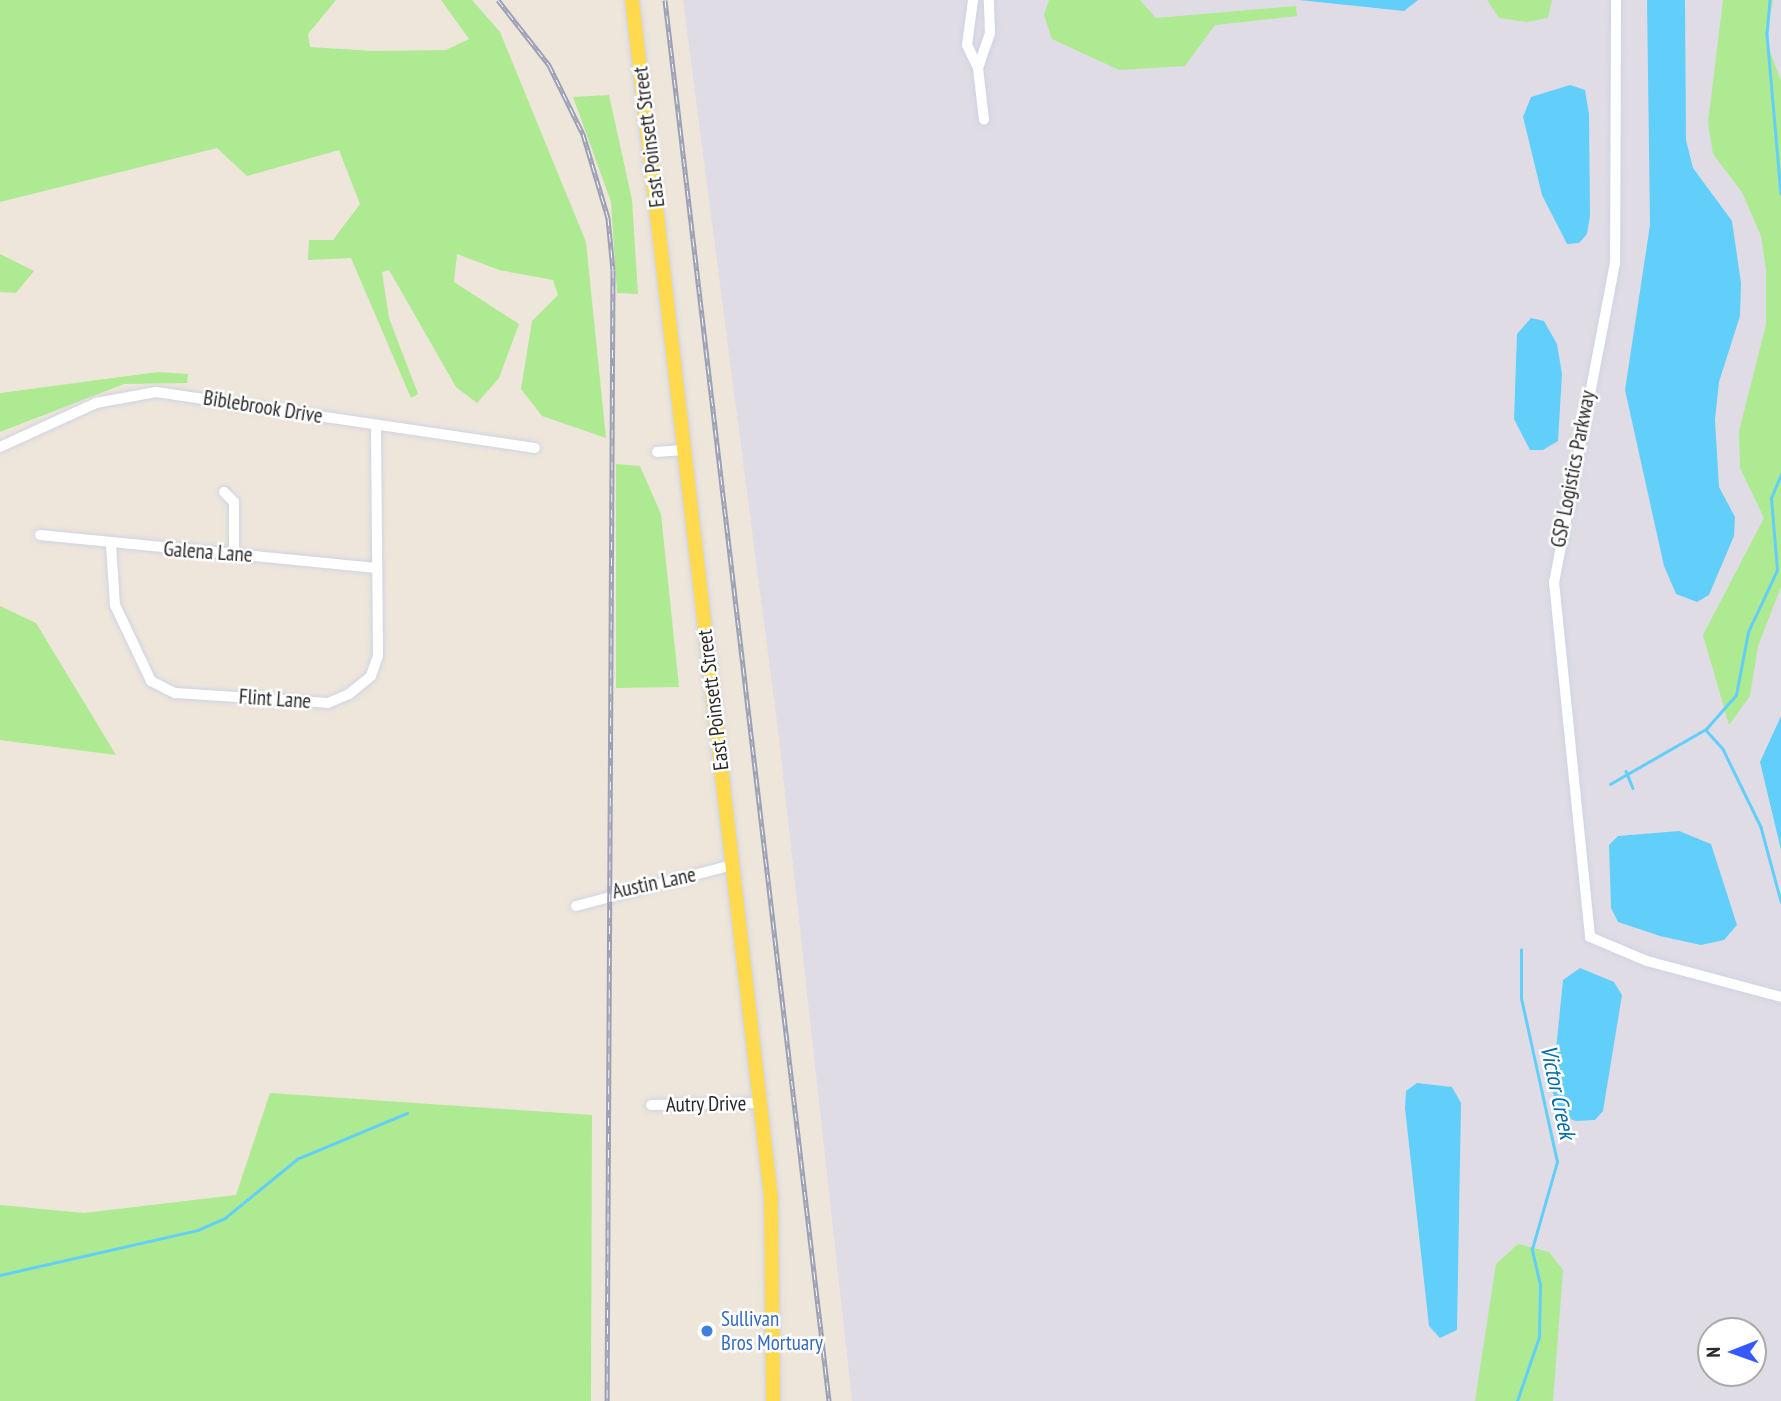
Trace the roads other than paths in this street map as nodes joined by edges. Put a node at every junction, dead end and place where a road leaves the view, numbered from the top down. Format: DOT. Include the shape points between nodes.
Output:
graph roads {
  1 [pos="632,0"];
  2 [pos="974,0"];
  3 [pos="989,0"];
  4 [pos="1616,0"];
  5 [pos="978,68"];
  6 [pos="984,120"];
  7 [pos="376,426"];
  8 [pos="0,447"];
  9 [pos="535,447"];
  10 [pos="683,450"];
  11 [pos="657,452"];
  12 [pos="224,492"];
  13 [pos="40,535"];
  14 [pos="111,545"];
  15 [pos="234,554"];
  16 [pos="376,568"];
  17 [pos="732,865"];
  18 [pos="576,906"];
  19 [pos="1781,998"];
  20 [pos="760,1102"];
  21 [pos="651,1105"];
  22 [pos="773,1401"];
  1 -- 10 [label="main road, East Poinsett Street"];
  2 -- 5 [label="street" via="967,45"];
  3 -- 5 [label="street" via="990,34"];
  4 -- 19 [label="street, GSP Logistics Parkway" via="1615,263 1562,518 1553,592 1590,937 1647,961"];
  5 -- 6 [label="street"];
  7 -- 8 [label="street, Biblebrook Drive" via="136,393"];
  7 -- 9 [label="street, Biblebrook Drive"];
  7 -- 16 [label="street, Flint Lane"];
  10 -- 11 [label="street"];
  10 -- 17 [label="main road, East Poinsett Street"];
  12 -- 15 [label="street" via="234,502"];
  13 -- 14 [label="street, Galena Lane"];
  14 -- 15 [label="street, Galena Lane"];
  14 -- 16 [label="street, Flint Lane" via="115,605 136,660 151,681 175,693 328,703 349,694 371,676 378,656"];
  15 -- 16 [label="street, Galena Lane"];
  17 -- 18 [label="street, Austin Lane"];
  17 -- 20 [label="main road, East Poinsett Street"];
  20 -- 21 [label="street, Autry Drive"];
  20 -- 22 [label="main road, East Poinsett Street" via="774,1237"];
}
